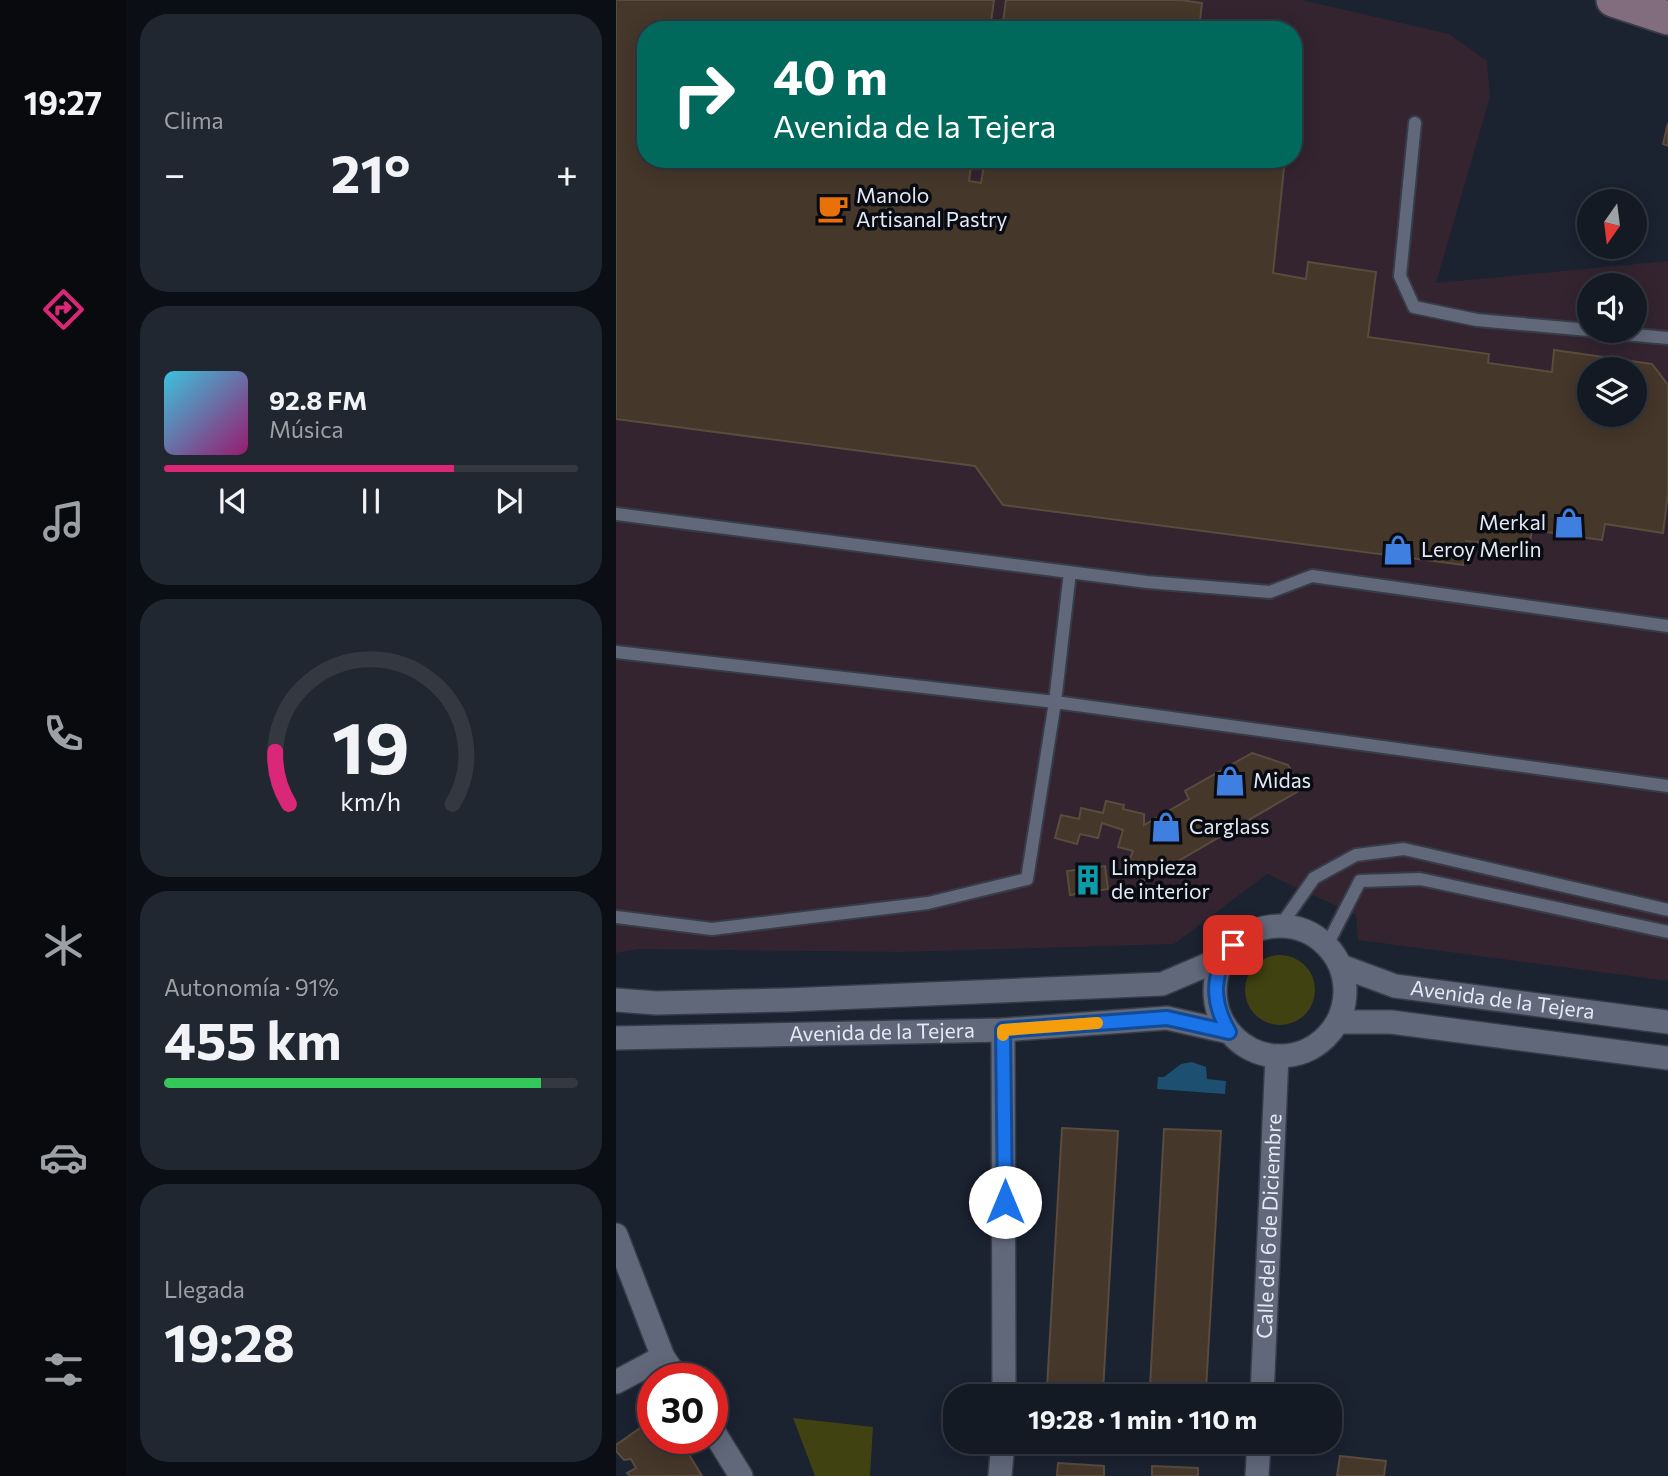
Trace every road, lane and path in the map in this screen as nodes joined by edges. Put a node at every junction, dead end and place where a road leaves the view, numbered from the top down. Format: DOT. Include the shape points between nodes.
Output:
graph roads {
  1 [pos="1613,0"];
  2 [pos="1668,18"];
  3 [pos="1415,123"];
  4 [pos="1577,330"];
  5 [pos="1647,336"];
  6 [pos="1668,338"];
  7 [pos="616,514"];
  8 [pos="1070,572"];
  9 [pos="1668,626"];
  10 [pos="616,652"];
  11 [pos="1055,702"];
  12 [pos="1668,786"];
  13 [pos="1668,910"];
  14 [pos="616,917"];
  15 [pos="1281,925"];
  16 [pos="1668,932"];
  17 [pos="1327,945"];
  18 [pos="1223,958"];
  19 [pos="1340,966"];
  20 [pos="616,1000"];
  21 [pos="1338,1022"];
  22 [pos="1668,1022"];
  23 [pos="1003,1030"];
  24 [pos="1229,1032"];
  25 [pos="616,1038"];
  26 [pos="1277,1056"];
  27 [pos="1668,1058"];
  28 [pos="616,1236"];
  29 [pos="663,1357"];
  30 [pos="667,1363"];
  31 [pos="616,1382"];
  32 [pos="1004,1384"];
  33 [pos="1263,1384"];
  34 [pos="727,1454"];
  35 [pos="1002,1454"];
  36 [pos="1258,1454"];
  37 [pos="741,1476"];
  38 [pos="1000,1476"];
  39 [pos="1257,1476"];
  1 -- 2 [label="main road"];
  3 -- 4 [label="lane" via="1400,276 1414,307 1477,320"];
  5 -- 6 [label="lane"];
  7 -- 8 [label="lane"];
  8 -- 9 [label="lane" via="1270,592 1312,576"];
  8 -- 11 [label="lane"];
  10 -- 11 [label="lane"];
  11 -- 12 [label="lane"];
  11 -- 14 [label="lane" via="1027,879 928,903 712,929"];
  13 -- 15 [label="lane" via="1404,849 1356,855 1314,878"];
  15 -- 17 [label="street" via="1298,928"];
  15 -- 18 [label="street" via="1247,934"];
  16 -- 17 [label="lane" via="1420,879 1360,881"];
  17 -- 19 [label="street"];
  18 -- 20 [label="street, Avenida de la Tejera" via="1163,984 787,1000"];
  18 -- 24 [label="street" via="1214,996"];
  19 -- 21 [label="street" via="1345,985"];
  19 -- 22 [label="street, Avenida de la Tejera" via="1395,986"];
  21 -- 26 [label="street" via="1312,1048"];
  21 -- 27 [label="street, Avenida de la Tejera" via="1391,1022"];
  23 -- 24 [label="street, Avenida de la Tejera" via="1167,1018"];
  23 -- 25 [label="street, Avenida de la Tejera"];
  23 -- 32 [label="street"];
  24 -- 26 [label="street" via="1242,1045"];
  26 -- 33 [label="street, Calle del 6 de Diciembre"];
  28 -- 29 [label="street"];
  29 -- 30 [label="street"];
  29 -- 31 [label="street"];
  34 -- 37 [label="street"];
  35 -- 38 [label="street"];
  36 -- 39 [label="street"];
}
